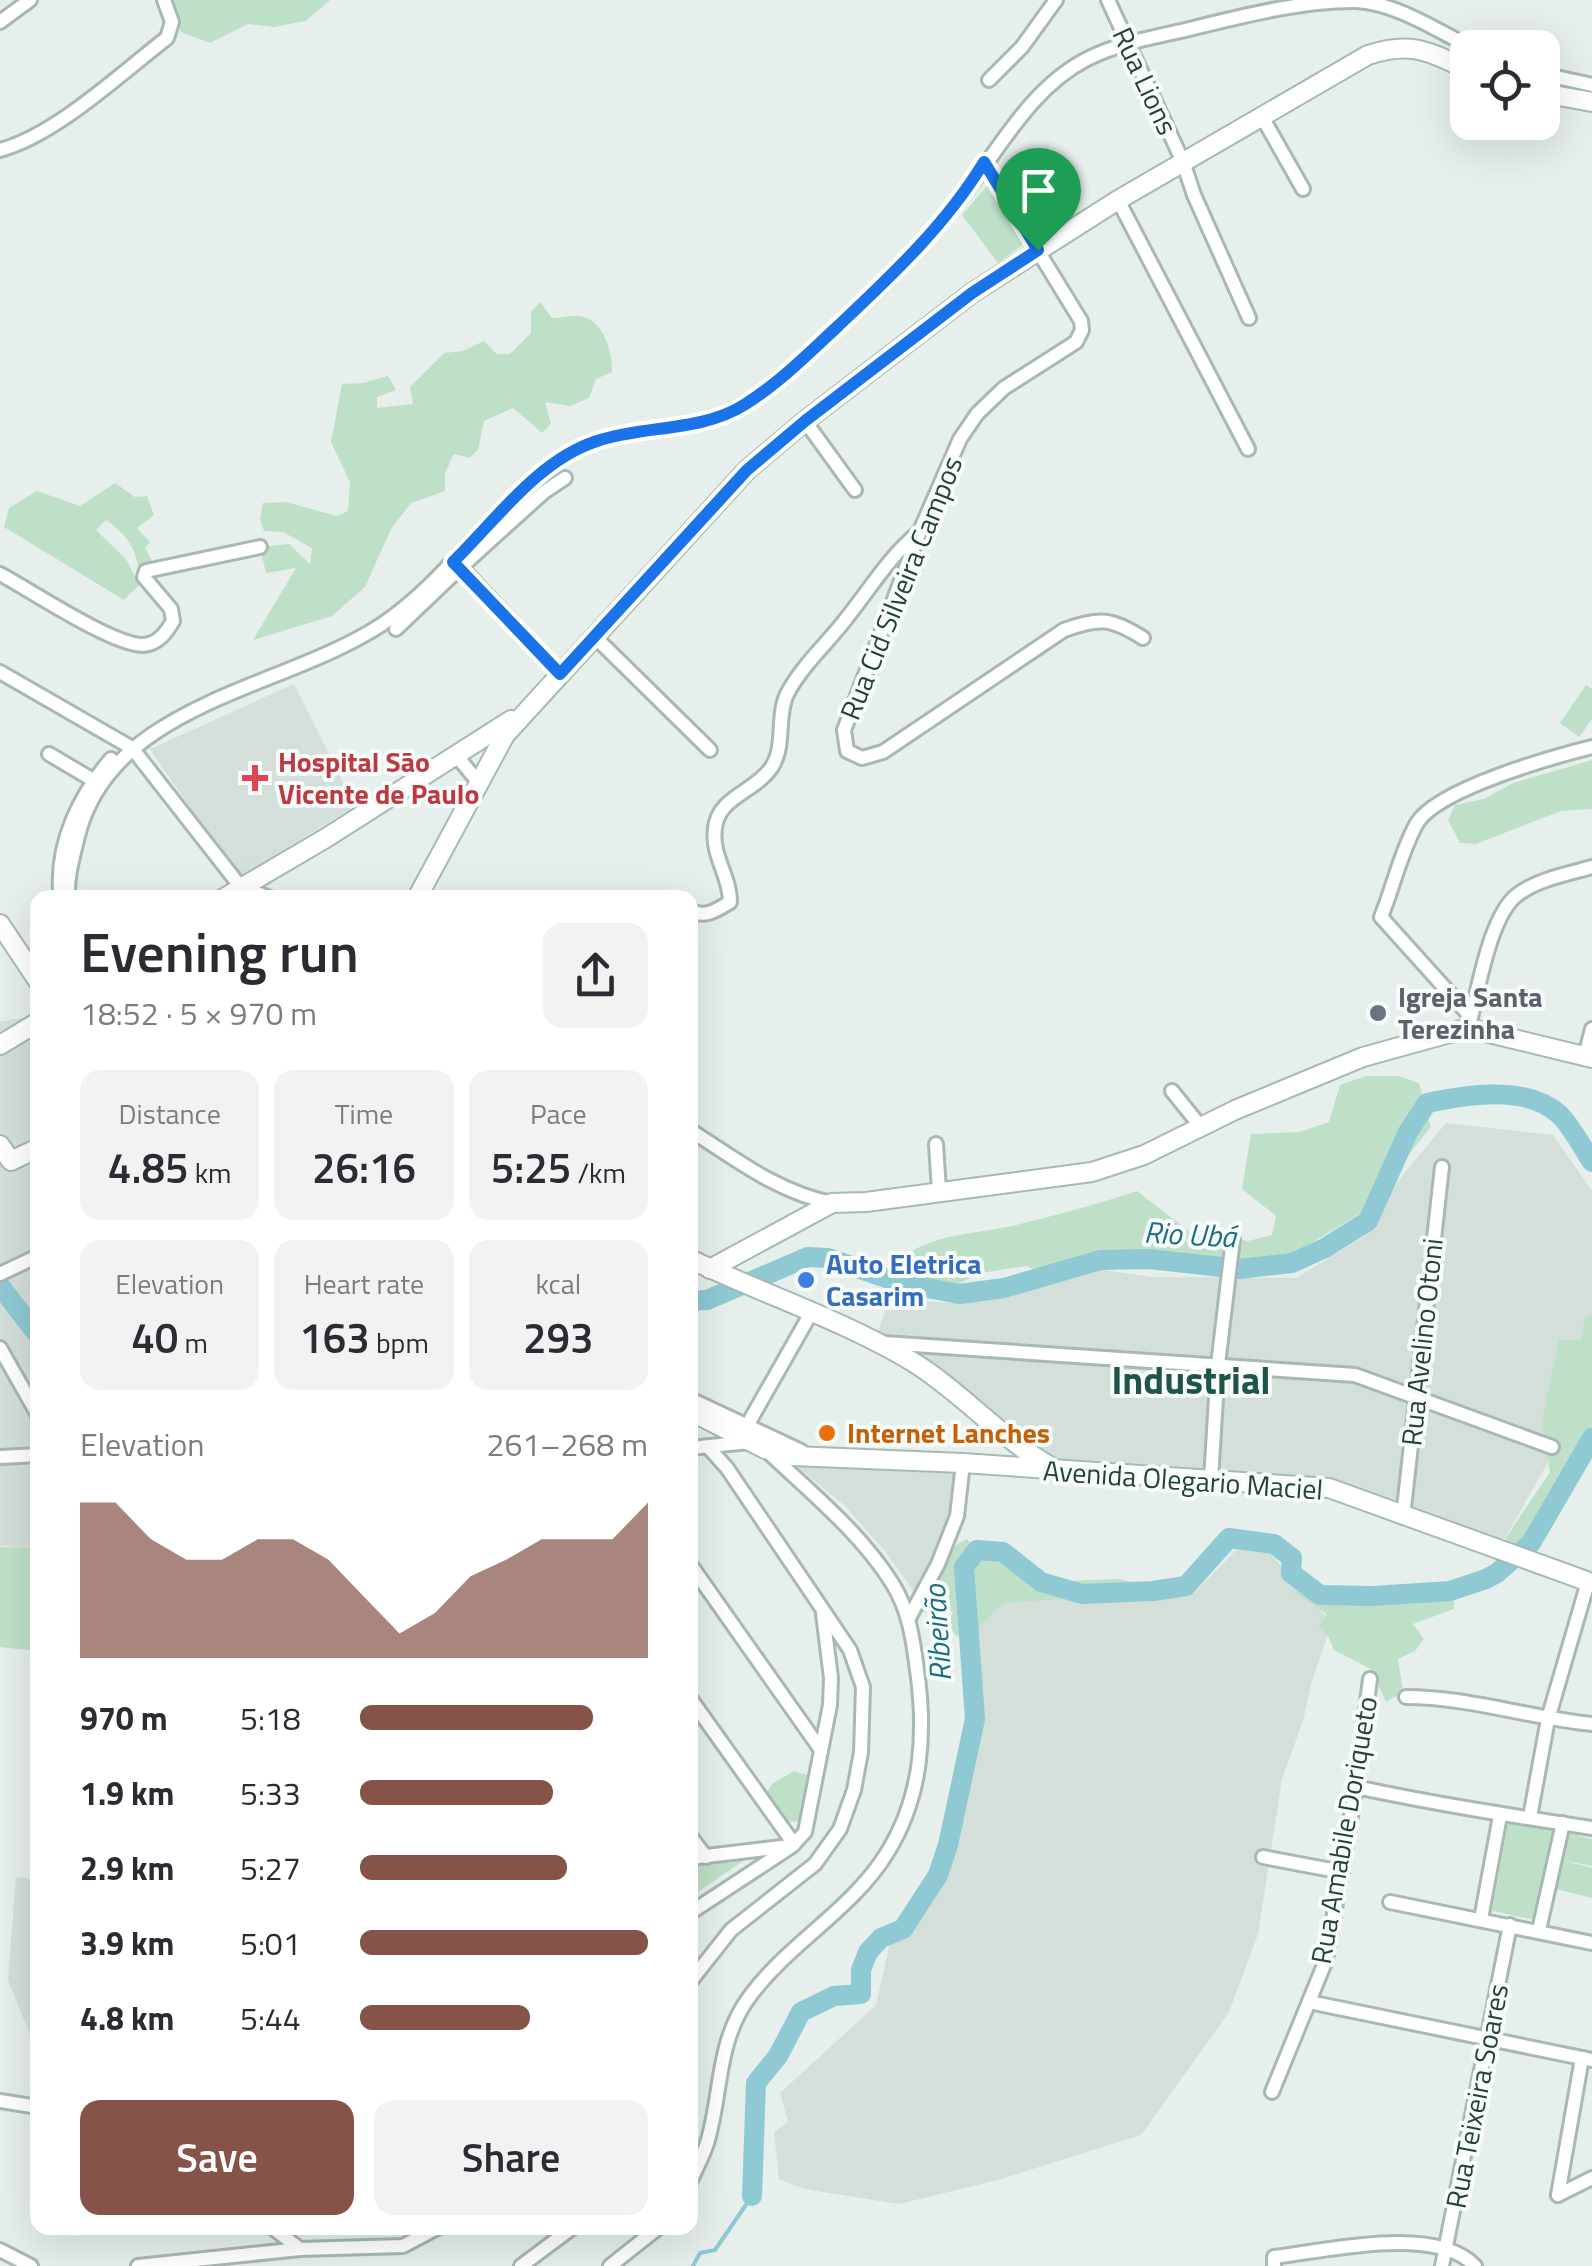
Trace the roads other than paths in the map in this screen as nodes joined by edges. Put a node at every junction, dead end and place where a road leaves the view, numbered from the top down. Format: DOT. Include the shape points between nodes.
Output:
graph roads {
  1 [pos="30,0"];
  2 [pos="164,0"];
  3 [pos="1056,0"];
  4 [pos="1108,0"];
  5 [pos="1252,6"];
  6 [pos="0,22"];
  7 [pos="1450,37"];
  8 [pos="1126,43"];
  9 [pos="1450,62"];
  10 [pos="1560,78"];
  11 [pos="989,80"];
  12 [pos="1592,84"];
  13 [pos="1560,96"];
  14 [pos="1592,102"];
  15 [pos="1262,115"];
  16 [pos="0,150"];
  17 [pos="984,162"];
  18 [pos="1183,162"];
  19 [pos="1303,189"];
  20 [pos="1118,200"];
  21 [pos="1038,250"];
  22 [pos="1249,318"];
  23 [pos="805,421"];
  24 [pos="1248,449"];
  25 [pos="565,478"];
  26 [pos="855,490"];
  27 [pos="920,531"];
  28 [pos="260,547"];
  29 [pos="457,565"];
  30 [pos="0,574"];
  31 [pos="396,630"];
  32 [pos="595,637"];
  33 [pos="1143,638"];
  34 [pos="0,672"];
  35 [pos="561,673"];
  36 [pos="528,709"];
  37 [pos="128,746"];
  38 [pos="1592,747"];
  39 [pos="710,750"];
  40 [pos="49,754"];
  41 [pos="456,755"];
  42 [pos="93,780"];
  43 [pos="479,783"];
  44 [pos="1592,867"];
  45 [pos="60,890"];
  46 [pos="68,890"];
  47 [pos="231,890"];
  48 [pos="235,890"];
  49 [pos="421,890"];
  50 [pos="698,914"];
  51 [pos="0,924"];
  52 [pos="30,969"];
  53 [pos="1470,1023"];
  54 [pos="30,1026"];
  55 [pos="1592,1029"];
  56 [pos="2,1039"];
  57 [pos="1589,1057"];
  58 [pos="1172,1091"];
  59 [pos="1202,1126"];
  60 [pos="698,1135"];
  61 [pos="936,1144"];
  62 [pos="0,1145"];
  63 [pos="30,1152"];
  64 [pos="1442,1166"];
  65 [pos="939,1191"];
  66 [pos="832,1203"];
  67 [pos="1232,1246"];
  68 [pos="30,1260"];
  69 [pos="698,1263"];
  70 [pos="718,1272"];
  71 [pos="3,1273"];
  72 [pos="811,1313"];
  73 [pos="880,1342"];
  74 [pos="926,1345"];
  75 [pos="0,1348"];
  76 [pos="1218,1365"];
  77 [pos="918,1366"];
  78 [pos="1416,1396"];
  79 [pos="30,1401"];
  80 [pos="698,1404"];
  81 [pos="698,1415"];
  82 [pos="1003,1435"];
  83 [pos="749,1439"];
  84 [pos="1552,1447"];
  85 [pos="698,1448"];
  86 [pos="710,1448"];
  87 [pos="30,1455"];
  88 [pos="810,1456"];
  89 [pos="0,1457"];
  90 [pos="963,1463"];
  91 [pos="986,1466"];
  92 [pos="727,1468"];
  93 [pos="1058,1470"];
  94 [pos="1211,1480"];
  95 [pos="1403,1516"];
  96 [pos="698,1575"];
  97 [pos="1590,1583"];
  98 [pos="823,1612"];
  99 [pos="909,1618"];
  100 [pos="1370,1679"];
  101 [pos="1406,1698"];
  102 [pos="698,1709"];
  103 [pos="1548,1720"];
  104 [pos="1592,1724"];
  105 [pos="821,1750"];
  106 [pos="1356,1788"];
  107 [pos="1500,1816"];
  108 [pos="1530,1817"];
  109 [pos="1563,1823"];
  110 [pos="1592,1828"];
  111 [pos="793,1845"];
  112 [pos="698,1846"];
  113 [pos="706,1857"];
  114 [pos="1263,1857"];
  115 [pos="698,1858"];
  116 [pos="1342,1872"];
  117 [pos="1390,1902"];
  118 [pos="698,1908"];
  119 [pos="1481,1919"];
  120 [pos="1510,1925"];
  121 [pos="1539,1930"];
  122 [pos="1592,1944"];
  123 [pos="698,1972"];
  124 [pos="1308,2002"];
  125 [pos="1489,2039"];
  126 [pos="1587,2059"];
  127 [pos="1272,2092"];
  128 [pos="0,2101"];
  129 [pos="30,2107"];
  130 [pos="698,2163"];
  131 [pos="1592,2178"];
  132 [pos="282,2235"];
  133 [pos="424,2235"];
  134 [pos="562,2235"];
  135 [pos="649,2235"];
  136 [pos="300,2249"];
  137 [pos="1447,2249"];
  138 [pos="0,2250"];
  139 [pos="1274,2261"];
  140 [pos="31,2266"];
  141 [pos="138,2266"];
  142 [pos="520,2266"];
  143 [pos="610,2266"];
  144 [pos="1442,2266"];
  145 [pos="1475,2266"];
  1 -- 6 [label="street"];
  2 -- 16 [label="street" via="172,22 167,38 54,124"];
  3 -- 11 [label="street"];
  4 -- 8 [label="street, Rua Lions"];
  5 -- 7 [label="street" via="1357,1"];
  5 -- 8 [label="street"];
  8 -- 17 [label="street" via="1088,59 1042,92"];
  8 -- 18 [label="street, Rua Lions"];
  9 -- 15 [label="main road" via="1423,49 1387,48"];
  10 -- 12 [label="street"];
  13 -- 14 [label="main road"];
  15 -- 18 [label="main road"];
  15 -- 19 [label="street"];
  17 -- 21 [label="street"];
  17 -- 29 [label="street" via="963,196 893,274 798,364 743,406 693,424 629,432 579,448 556,462"];
  18 -- 20 [label="main road"];
  18 -- 22 [label="street, Rua Lions"];
  20 -- 21 [label="main road"];
  20 -- 24 [label="street"];
  21 -- 23 [label="main road"];
  21 -- 27 [label="street, Rua Cid Silveira Campos" via="1082,330 1076,342 1004,388 977,414"];
  23 -- 26 [label="street"];
  23 -- 32 [label="main road" via="747,470"];
  25 -- 29 [label="street"];
  27 -- 33 [label="street, Rua Cid Silveira Campos" via="844,730 848,751 862,758 883,752 1064,630 1116,621"];
  27 -- 50 [label="street" via="894,553 793,684 777,758 718,816 714,845 730,902"];
  28 -- 30 [label="street" via="146,571 173,621 156,642 143,644 94,626"];
  29 -- 31 [label="street"];
  29 -- 35 [label="street"];
  29 -- 37 [label="street" via="370,631 315,662 211,702"];
  32 -- 35 [label="main road"];
  32 -- 39 [label="street"];
  34 -- 37 [label="street"];
  35 -- 36 [label="main road"];
  36 -- 41 [label="main road"];
  36 -- 43 [label="main road" via="504,734"];
  37 -- 42 [label="street"];
  37 -- 46 [label="street" via="81,824"];
  37 -- 47 [label="street"];
  38 -- 53 [label="street" via="1455,795 1418,823 1381,917"];
  40 -- 42 [label="street"];
  41 -- 43 [label="street"];
  41 -- 48 [label="main road"];
  42 -- 45 [label="street" via="60,858"];
  43 -- 49 [label="main road"];
  44 -- 53 [label="street" via="1517,895 1500,915"];
  51 -- 52 [label="main road"];
  53 -- 57 [label="main road"];
  53 -- 59 [label="main road" via="1363,1057"];
  54 -- 56 [label="main road"];
  55 -- 57 [label="street"];
  58 -- 59 [label="street"];
  59 -- 65 [label="main road" via="1092,1172"];
  60 -- 66 [label="street" via="806,1198"];
  61 -- 65 [label="street"];
  62 -- 63 [label="main road" via="11,1162"];
  64 -- 78 [label="street, Rua Avelino Otoni"];
  65 -- 66 [label="main road"];
  66 -- 70 [label="main road"];
  67 -- 76 [label="street"];
  68 -- 71 [label="street"];
  69 -- 70 [label="main road"];
  70 -- 72 [label="main road"];
  72 -- 73 [label="main road"];
  72 -- 83 [label="street"];
  73 -- 74 [label="street"];
  73 -- 77 [label="main road"];
  74 -- 76 [label="street"];
  74 -- 77 [label="street" via="915,1355"];
  75 -- 79 [label="street"];
  76 -- 78 [label="street" via="1355,1375"];
  76 -- 94 [label="street"];
  77 -- 82 [label="main road"];
  78 -- 84 [label="street"];
  78 -- 95 [label="street, Rua Avelino Otoni"];
  80 -- 83 [label="street"];
  81 -- 83 [label="main road, Avenida Olegario Maciel"];
  82 -- 91 [label="main road" via="1003,1450"];
  82 -- 93 [label="main road"];
  83 -- 86 [label="street"];
  83 -- 88 [label="main road, Avenida Olegario Maciel"];
  83 -- 88 [label="street"];
  83 -- 92 [label="street" via="729,1455"];
  83 -- 99 [label="street" via="841,1520 876,1560"];
  85 -- 86 [label="street"];
  86 -- 92 [label="street"];
  87 -- 89 [label="street"];
  88 -- 90 [label="main road, Avenida Olegario Maciel"];
  90 -- 91 [label="main road, Avenida Olegario Maciel"];
  90 -- 99 [label="street" via="958,1516"];
  91 -- 93 [label="main road, Avenida Olegario Maciel"];
  92 -- 98 [label="street"];
  93 -- 94 [label="main road, Avenida Olegario Maciel"];
  94 -- 95 [label="main road, Avenida Olegario Maciel" via="1329,1488"];
  95 -- 97 [label="main road, Avenida Olegario Maciel"];
  96 -- 105 [label="street"];
  97 -- 103 [label="street"];
  98 -- 105 [label="street" via="831,1678"];
  98 -- 123 [label="street" via="850,1650 863,1686 861,1752 840,1829 815,1864 731,1930"];
  99 -- 130 [label="street" via="922,1711 922,1754 911,1800 888,1852 864,1883 750,1995 735,2020"];
  100 -- 106 [label="street, Rua Amabile Doriqueto"];
  101 -- 103 [label="street" via="1434,1697"];
  102 -- 111 [label="street"];
  103 -- 104 [label="street"];
  103 -- 108 [label="street"];
  105 -- 111 [label="street" via="805,1832"];
  106 -- 107 [label="street"];
  106 -- 116 [label="street, Rua Amabile Doriqueto"];
  107 -- 108 [label="street"];
  107 -- 119 [label="street"];
  108 -- 109 [label="street"];
  109 -- 110 [label="street"];
  109 -- 121 [label="street"];
  111 -- 113 [label="street"];
  111 -- 118 [label="street"];
  112 -- 113 [label="street"];
  113 -- 115 [label="street"];
  114 -- 116 [label="street"];
  116 -- 124 [label="street, Rua Amabile Doriqueto" via="1326,1960"];
  117 -- 119 [label="street"];
  119 -- 120 [label="street"];
  120 -- 121 [label="street"];
  120 -- 125 [label="street, Rua Teixeira Soares"];
  121 -- 122 [label="street"];
  124 -- 125 [label="street"];
  124 -- 127 [label="street, Rua Amabile Doriqueto"];
  125 -- 126 [label="street"];
  125 -- 137 [label="street, Rua Teixeira Soares"];
  126 -- 131 [label="street" via="1558,2195"];
  128 -- 129 [label="street"];
  132 -- 136 [label="street"];
  133 -- 136 [label="street" via="403,2246"];
  134 -- 142 [label="street"];
  135 -- 143 [label="street"];
  136 -- 141 [label="street"];
  137 -- 139 [label="street" via="1401,2243"];
  137 -- 144 [label="street, Rua Teixeira Soares"];
  137 -- 145 [label="street"];
  138 -- 140 [label="street"];
}
